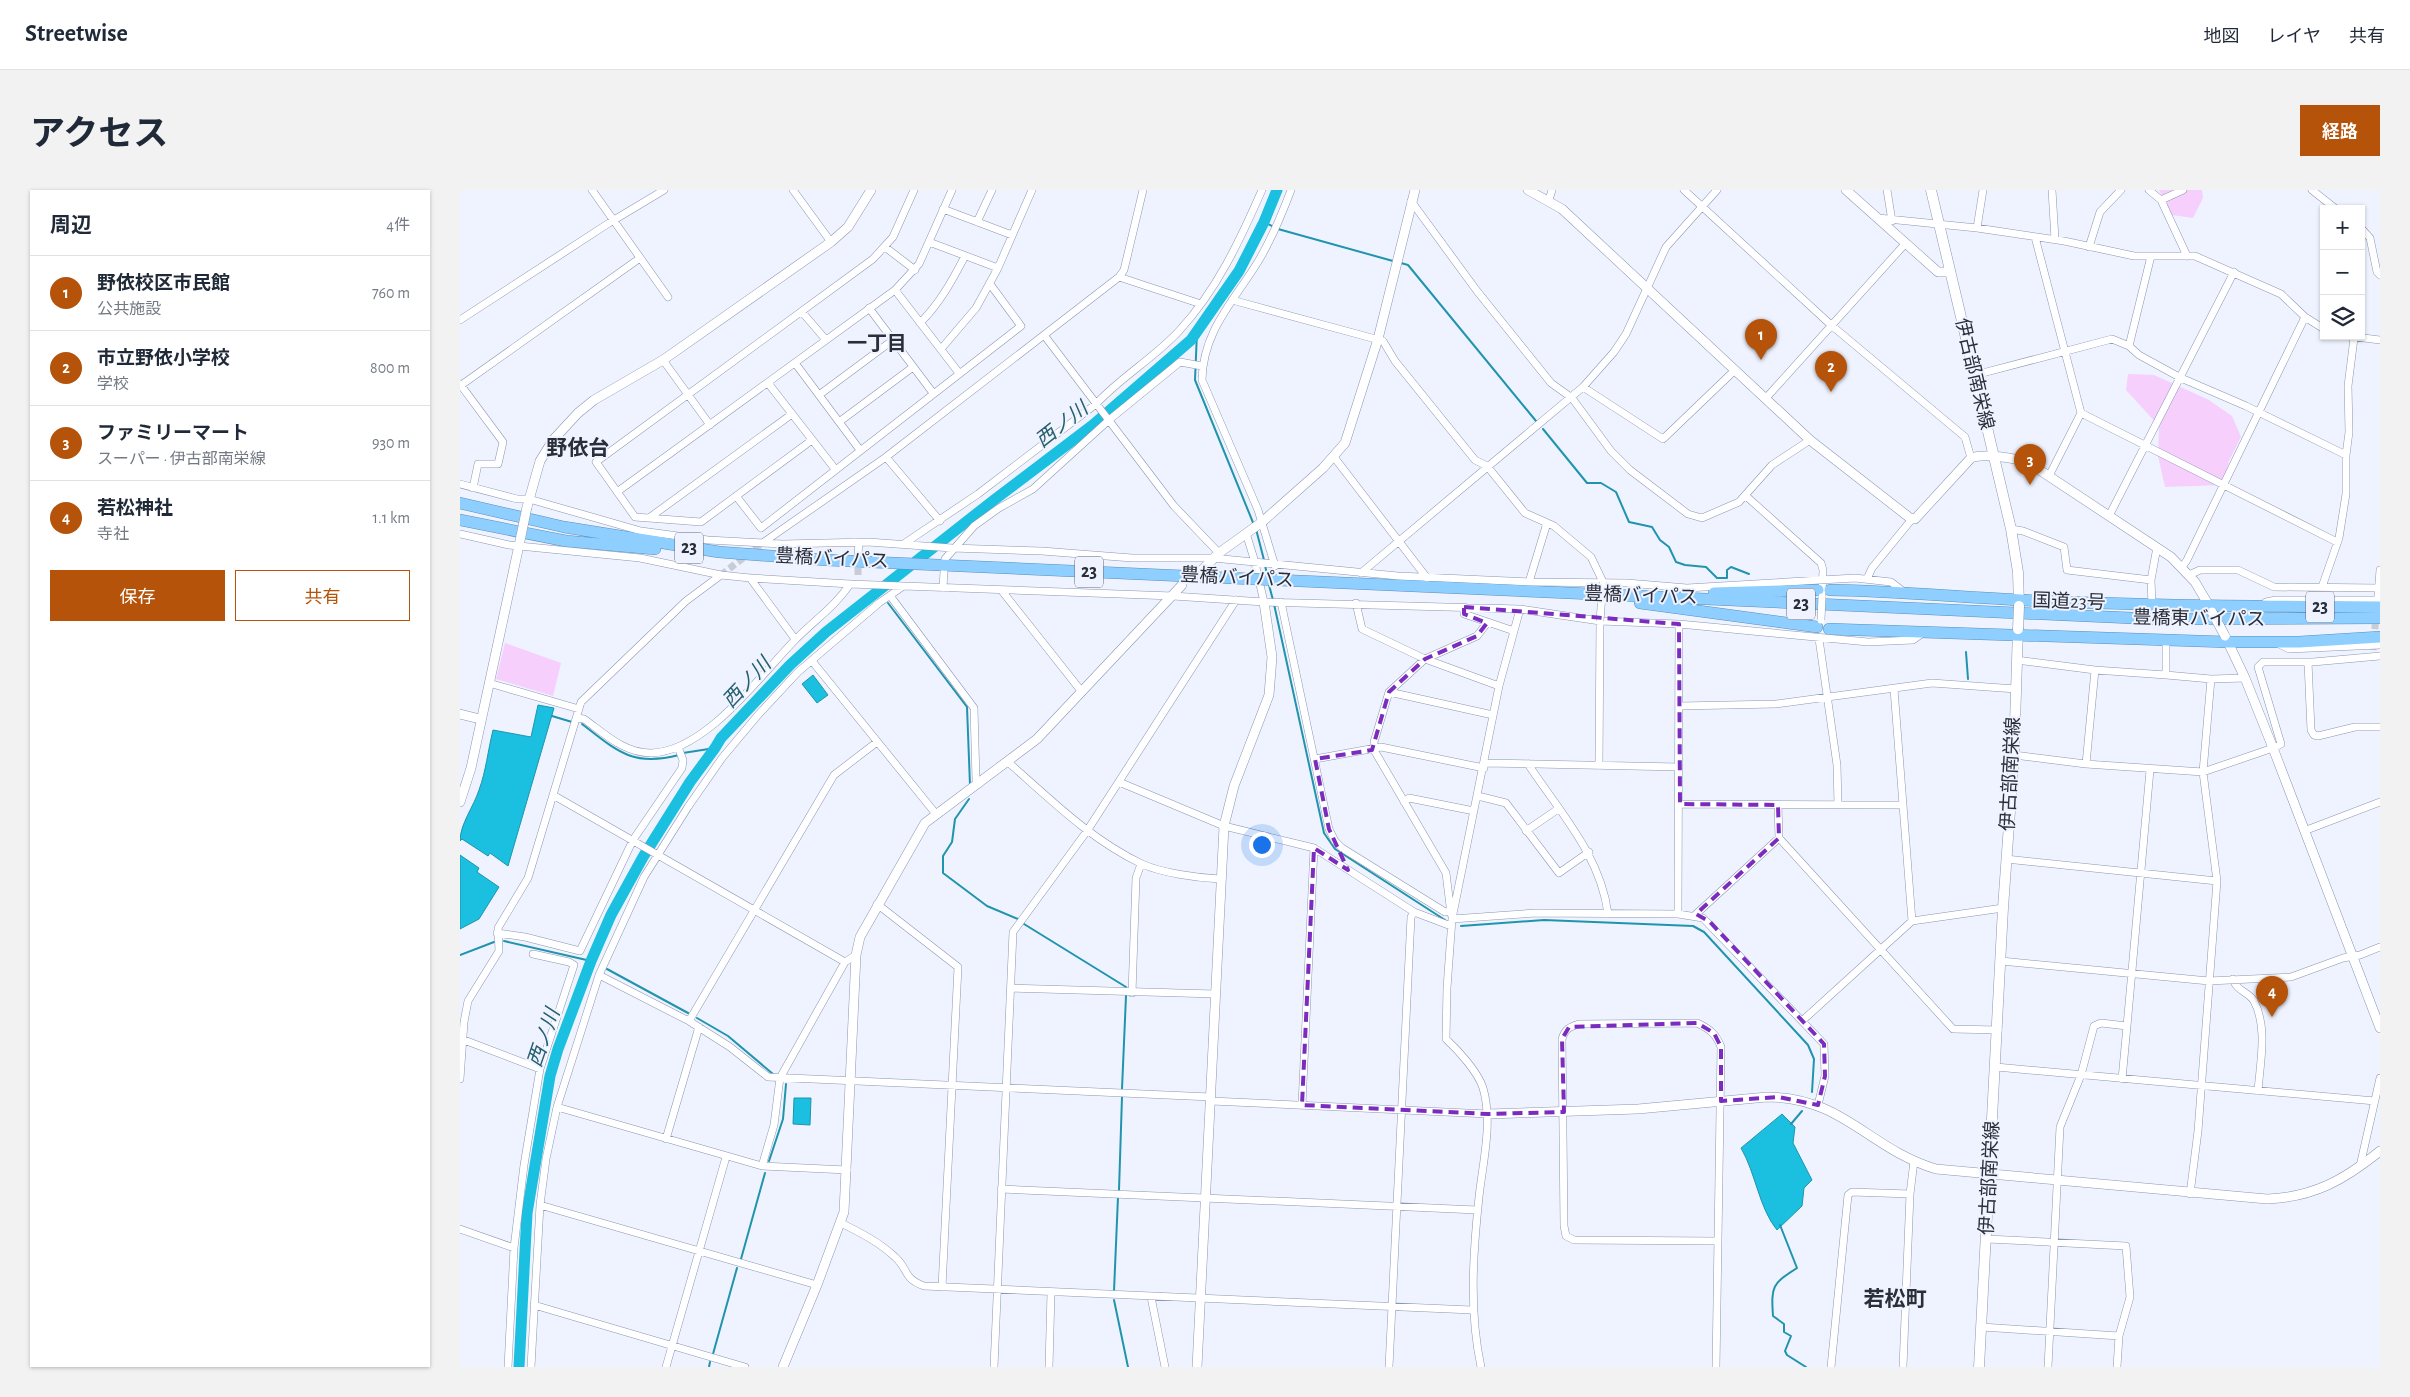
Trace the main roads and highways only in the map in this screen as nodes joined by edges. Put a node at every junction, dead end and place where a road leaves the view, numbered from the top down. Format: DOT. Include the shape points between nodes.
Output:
graph roads {
  1 [pos="1931,190"];
  2 [pos="460,494"];
  3 [pos="460,503"];
  4 [pos="492,511"];
  5 [pos="460,520"];
  6 [pos="719,552"];
  7 [pos="1583,594"];
  8 [pos="1630,596"];
  9 [pos="2019,607"];
  10 [pos="2380,607"];
  11 [pos="2380,618"];
  12 [pos="2018,632"];
  13 [pos="2380,637"];
  14 [pos="1979,1367"];
  1 -- 9 [label="main road, 伊古部南栄線" via="2011,529"];
  2 -- 4 [label="highway, 23"];
  3 -- 4 [label="highway, 豊橋バイパス / 23"];
  4 -- 6 [label="highway, 豊橋バイパス / 23" via="564,527"];
  5 -- 6 [label="highway, 23" via="597,545"];
  6 -- 7 [label="highway, 豊橋バイパス / 23, bridge"];
  7 -- 8 [label="highway, 豊橋バイパス / 23"];
  7 -- 12 [label="highway, 23" via="1821,631"];
  8 -- 9 [label="highway, 豊橋バイパス / 23"];
  8 -- 9 [label="highway, 23" via="1823,589 1905,592"];
  9 -- 10 [label="highway, 国道23号 / 23" via="2152,604 2211,609"];
  9 -- 11 [label="highway, 豊橋東バイパス / 23" via="2239,620"];
  9 -- 12 [label="main road, 伊古部南栄線, bridge"];
  12 -- 13 [label="highway, 23" via="2166,641 2298,642"];
  12 -- 14 [label="main road, 伊古部南栄線"];
}
